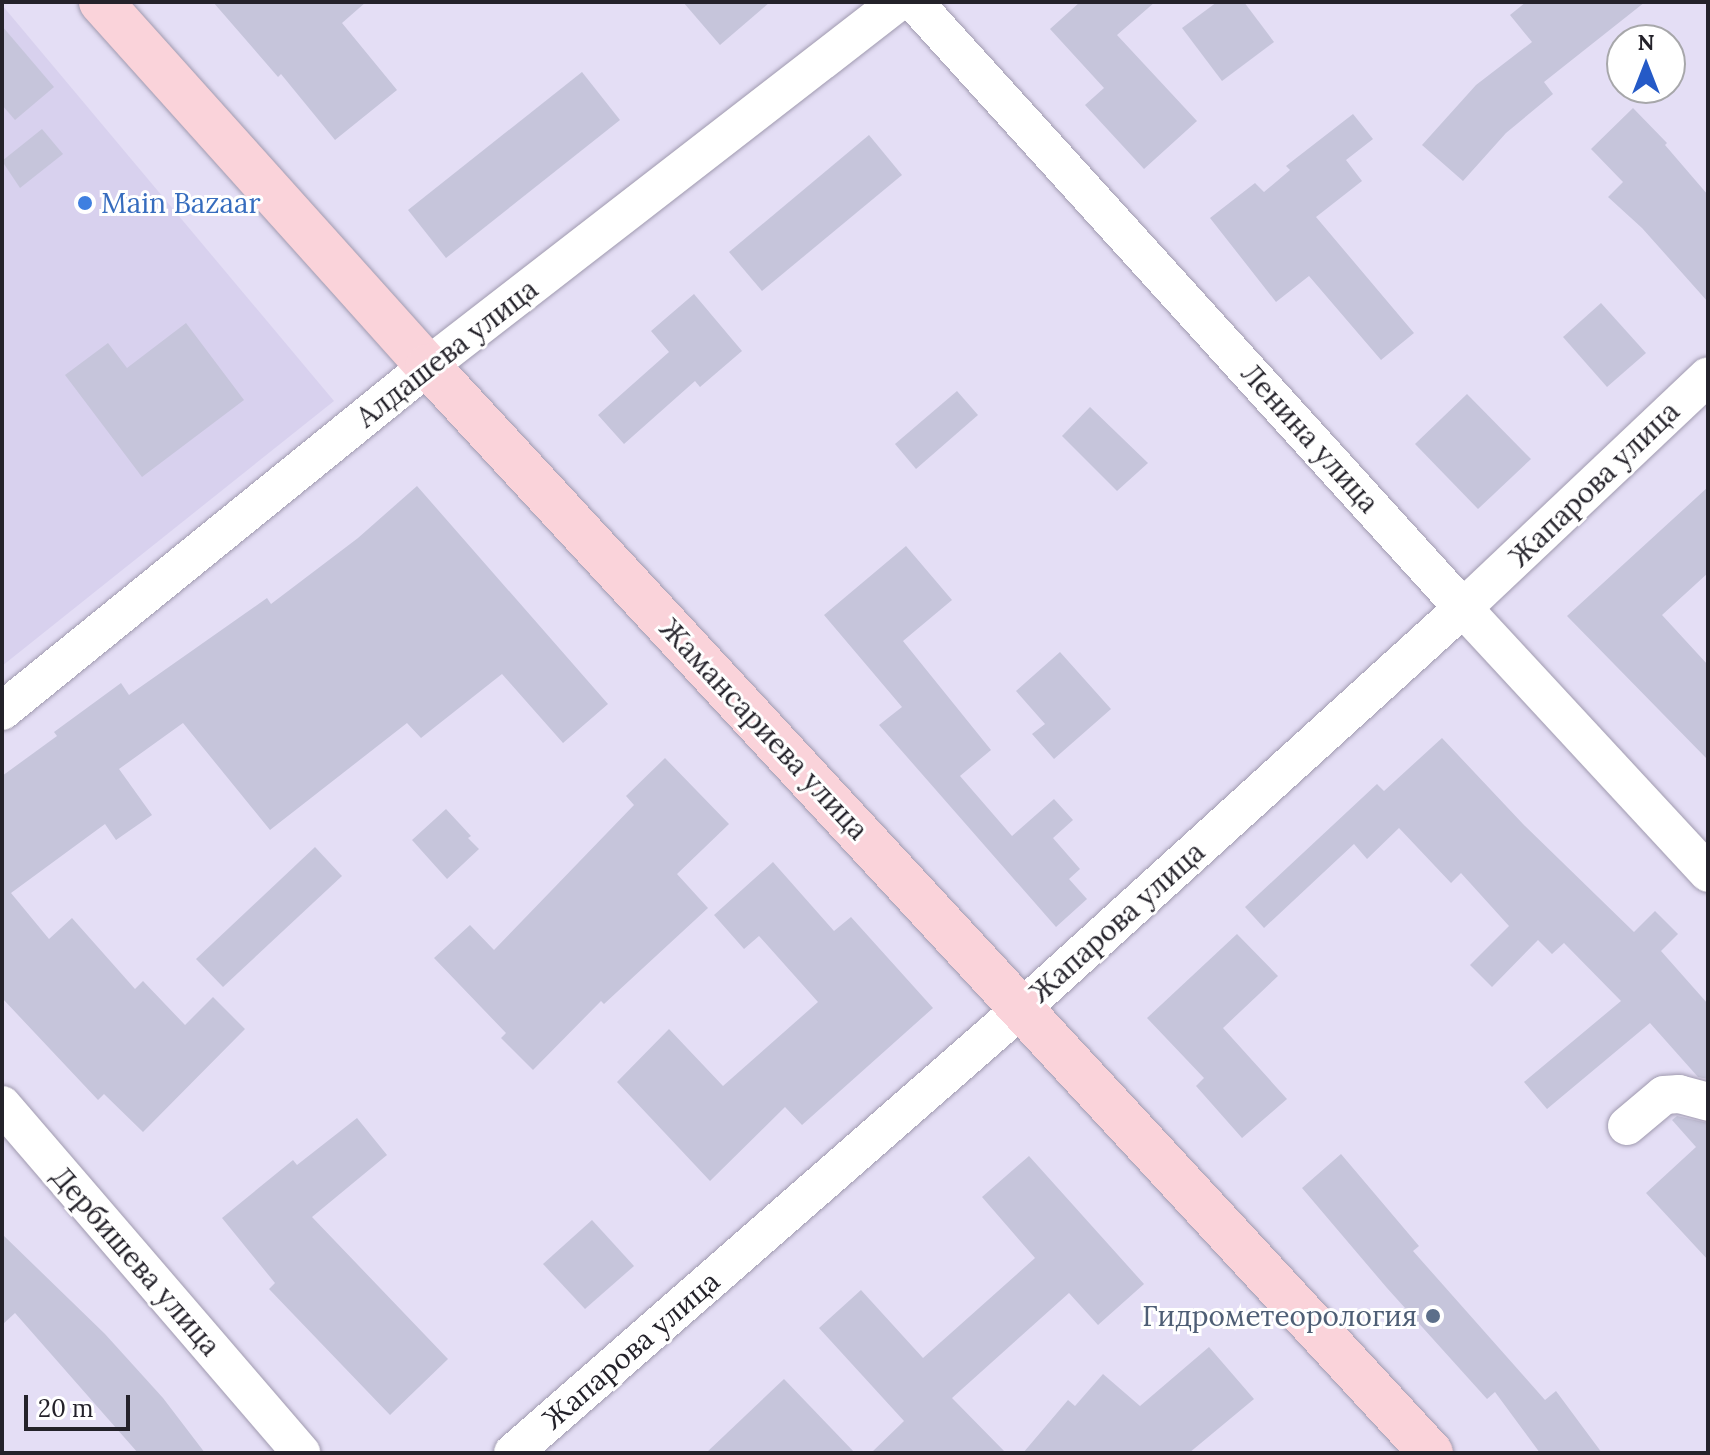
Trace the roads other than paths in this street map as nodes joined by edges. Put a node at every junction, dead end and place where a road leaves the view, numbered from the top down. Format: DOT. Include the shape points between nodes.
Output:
graph roads {
  1 [pos="101,2"];
  2 [pos="898,2"];
  3 [pos="914,2"];
  4 [pos="428,366"];
  5 [pos="1708,376"];
  6 [pos="1463,608"];
  7 [pos="2,711"];
  8 [pos="1708,873"];
  9 [pos="1021,1009"];
  10 [pos="1708,1102"];
  11 [pos="2,1105"];
  12 [pos="1627,1126"];
  13 [pos="301,1453"];
  14 [pos="513,1453"];
  15 [pos="1431,1453"];
  1 -- 4 [label="main road, Жамансариева улица"];
  2 -- 4 [label="street, Алдашева улица"];
  3 -- 6 [label="street, Ленина улица"];
  4 -- 7 [label="street, Алдашева улица"];
  4 -- 9 [label="main road, Жамансариева улица"];
  5 -- 6 [label="street, Жапарова улица"];
  6 -- 8 [label="street, Ленина улица"];
  6 -- 9 [label="street, Жапарова улица"];
  9 -- 14 [label="street, Жапарова улица"];
  9 -- 15 [label="main road, Жамансариева улица"];
  10 -- 12 [label="street" via="1664,1095"];
  11 -- 13 [label="street, Дербишева улица"];
}
